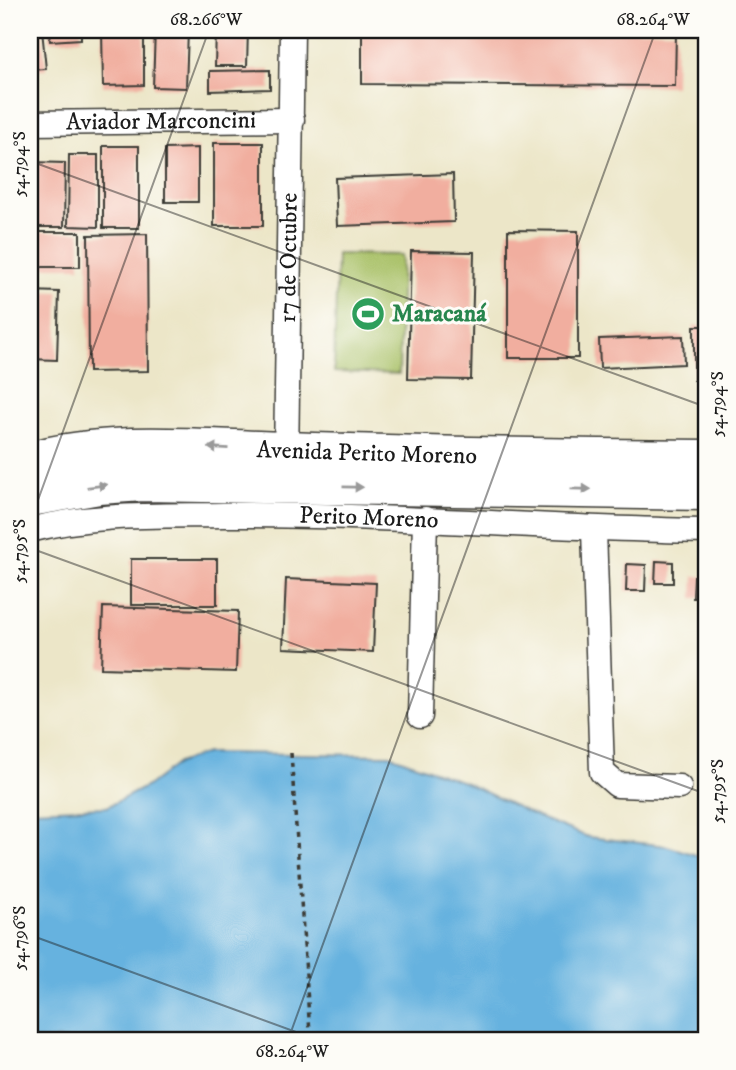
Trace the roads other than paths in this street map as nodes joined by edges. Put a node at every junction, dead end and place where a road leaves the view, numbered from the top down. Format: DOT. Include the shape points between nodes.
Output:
graph roads {
  1 [pos="292,30"];
  2 [pos="292,120"];
  3 [pos="30,123"];
  4 [pos="706,459"];
  5 [pos="30,461"];
  6 [pos="285,469"];
  7 [pos="706,491"];
  8 [pos="30,498"];
  9 [pos="425,520"];
  10 [pos="30,530"];
  11 [pos="594,530"];
  12 [pos="706,531"];
  13 [pos="420,716"];
  14 [pos="679,787"];
  1 -- 2 [label="street, 17 de Octubre"];
  2 -- 3 [label="street, Aviador Marconcini"];
  2 -- 6 [label="street, 17 de Octubre"];
  4 -- 6 [label="main road, Avenida Perito Moreno"];
  6 -- 5 [label="main road, Avenida Perito Moreno, one-way" via="174,445 103,448"];
  6 -- 7 [label="main road, Avenida Perito Moreno, one-way"];
  8 -- 6 [label="main road, Avenida Perito Moreno, one-way" via="99,485"];
  9 -- 10 [label="street, Perito Moreno" via="120,517 67,520"];
  9 -- 11 [label="street, Perito Moreno"];
  9 -- 13 [label="street"];
  11 -- 12 [label="street, Perito Moreno"];
  11 -- 14 [label="street" via="602,772 617,785"];
}
